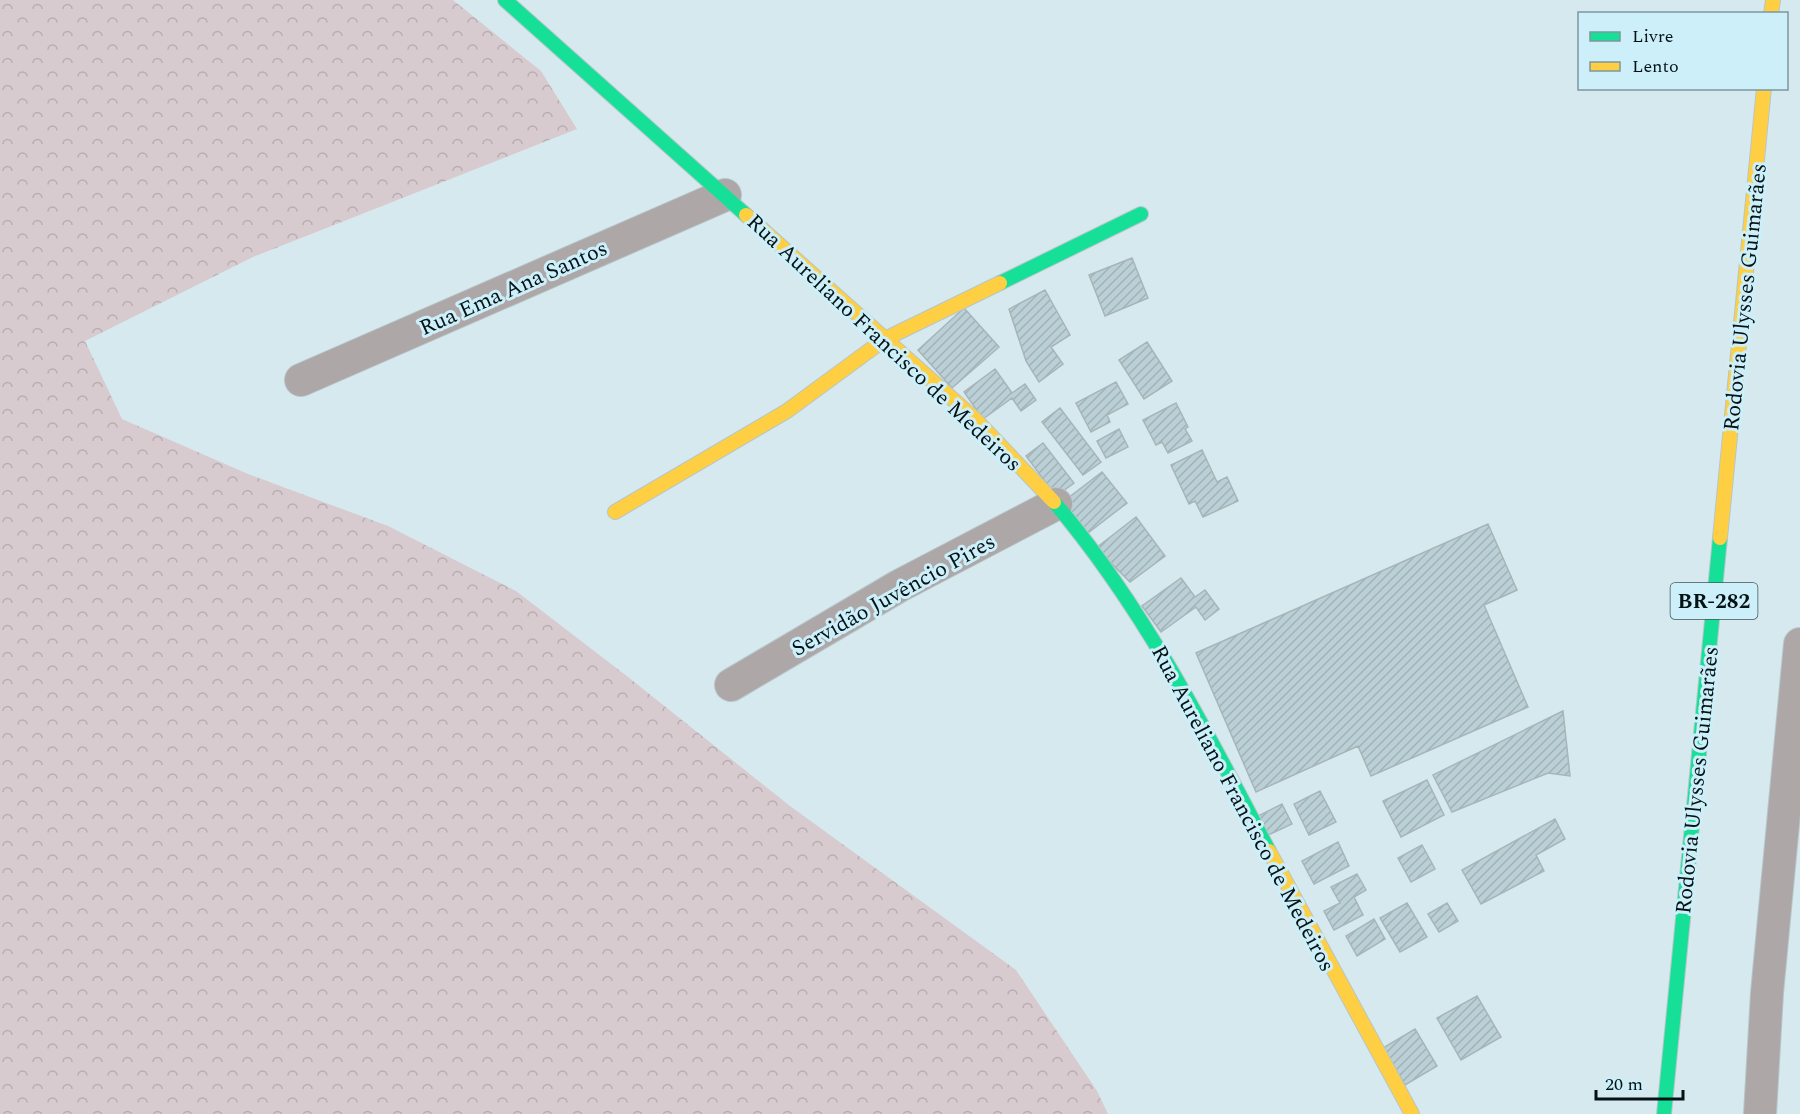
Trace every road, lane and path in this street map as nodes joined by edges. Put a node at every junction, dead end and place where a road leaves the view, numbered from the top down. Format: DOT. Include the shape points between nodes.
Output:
graph roads {
  1 [pos="505,0"];
  2 [pos="1764,90"];
  3 [pos="725,195"];
  4 [pos="1141,214"];
  5 [pos="885,339"];
  6 [pos="301,380"];
  7 [pos="1056,504"];
  8 [pos="615,512"];
  9 [pos="1800,644"];
  10 [pos="731,685"];
  11 [pos="1412,1114"];
  12 [pos="1664,1114"];
  13 [pos="1760,1114"];
  1 -- 3 [label="main road, Rua Aureliano Francisco de Medeiros"];
  2 -- 12 [label="main road, Rodovia Ulysses Guimarães / BR-282"];
  3 -- 5 [label="main road, Rua Aureliano Francisco de Medeiros"];
  3 -- 6 [label="street, Rua Ema Ana Santos"];
  4 -- 5 [label="main road"];
  5 -- 7 [label="main road, Rua Aureliano Francisco de Medeiros" via="975,419"];
  5 -- 8 [label="main road" via="787,411"];
  7 -- 10 [label="street, Servidão Juvêncio Pires" via="899,586"];
  7 -- 11 [label="main road, Rua Aureliano Francisco de Medeiros" via="1155,644 1201,720 1309,929"];
  9 -- 13 [label="street" via="1767,993"];
}
